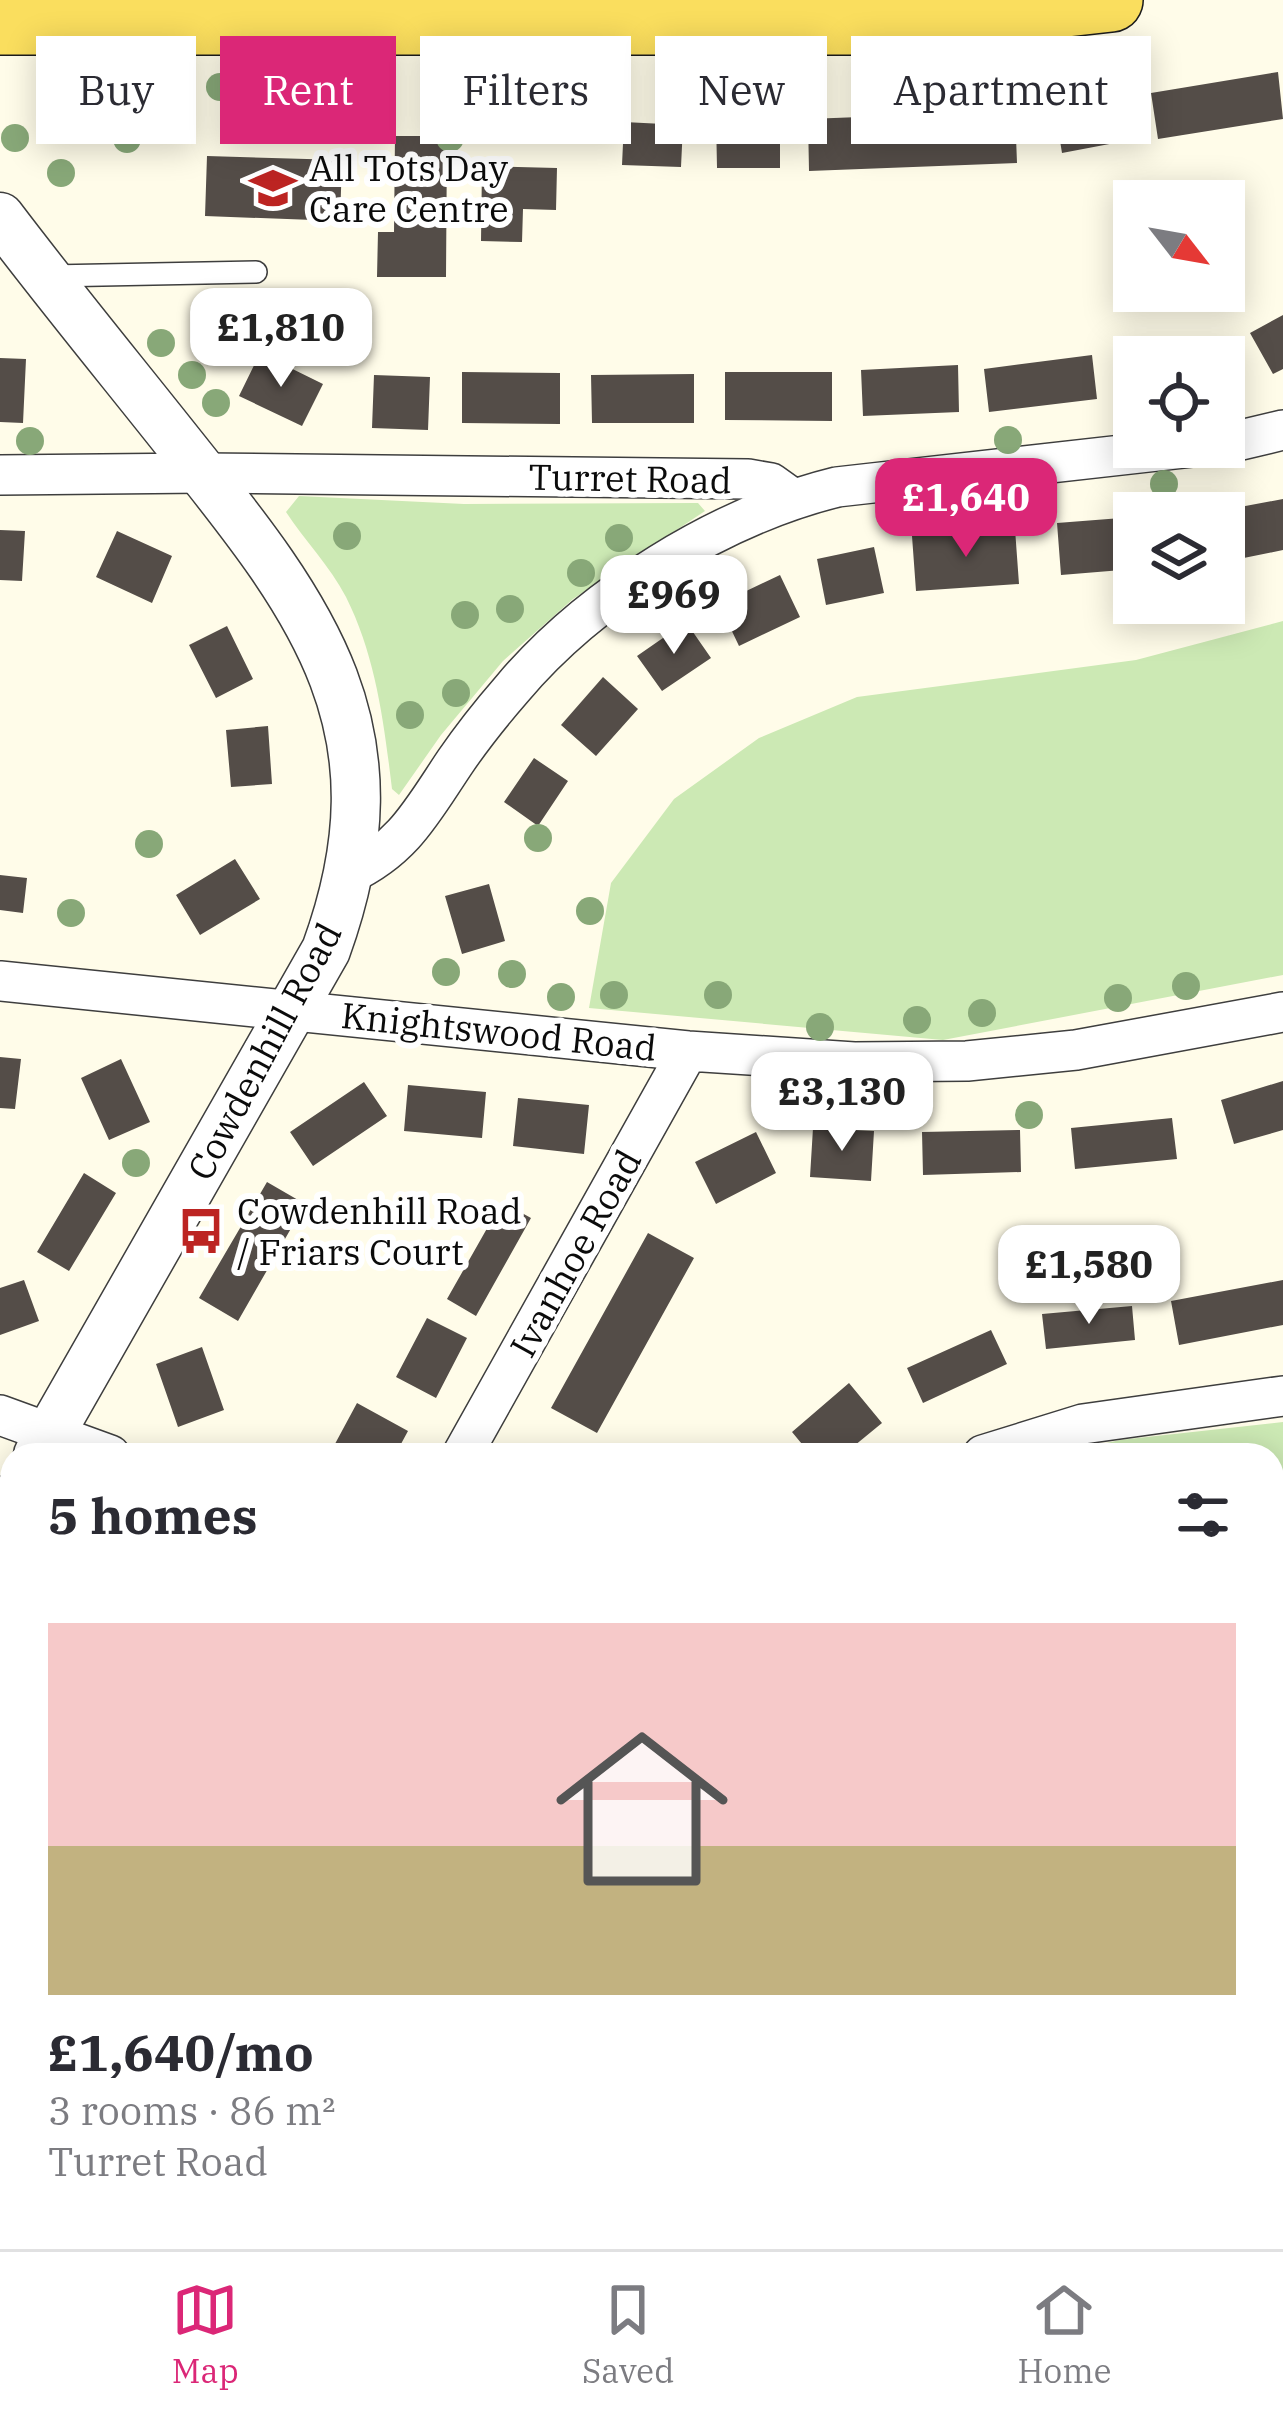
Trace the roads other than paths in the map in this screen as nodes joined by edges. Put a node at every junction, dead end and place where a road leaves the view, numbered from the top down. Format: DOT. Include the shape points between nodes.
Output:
graph roads {
  1 [pos="1111,0"];
  2 [pos="12,35"];
  3 [pos="0,218"];
  4 [pos="256,272"];
  5 [pos="45,276"];
  6 [pos="1283,430"];
  7 [pos="1245,439"];
  8 [pos="1113,456"];
  9 [pos="203,473"];
  10 [pos="0,475"];
  11 [pos="793,498"];
  12 [pos="349,874"];
  13 [pos="0,981"];
  14 [pos="293,1010"];
  15 [pos="1283,1012"];
  16 [pos="688,1052"];
  17 [pos="1283,1396"];
  18 [pos="0,1415"];
  19 [pos="42,1443"];
  20 [pos="45,1443"];
  21 [pos="469,1443"];
  22 [pos="1022,1443"];
  1 -- 2 [label="main road" via="903,23"];
  3 -- 5 [label="street, Cowdenhill Road"];
  4 -- 5 [label="lane"];
  5 -- 9 [label="street, Cowdenhill Road"];
  6 -- 7 [label="street"];
  8 -- 11 [label="street, Turret Road"];
  9 -- 10 [label="street, Turret Road"];
  9 -- 11 [label="street, Turret Road" via="748,479"];
  9 -- 12 [label="street, Cowdenhill Road" via="284,577 332,671 355,771"];
  11 -- 12 [label="street" via="652,569 569,632 514,686 394,848"];
  12 -- 14 [label="street, Cowdenhill Road" via="326,950"];
  13 -- 14 [label="street, Knightswood Road"];
  14 -- 16 [label="street, Knightswood Road"];
  14 -- 20 [label="street, Cowdenhill Road"];
  15 -- 16 [label="street, Knightswood Road" via="967,1061"];
  16 -- 21 [label="street, Ivanhoe Road"];
  17 -- 22 [label="street" via="1083,1424"];
  18 -- 19 [label="street"];
}
